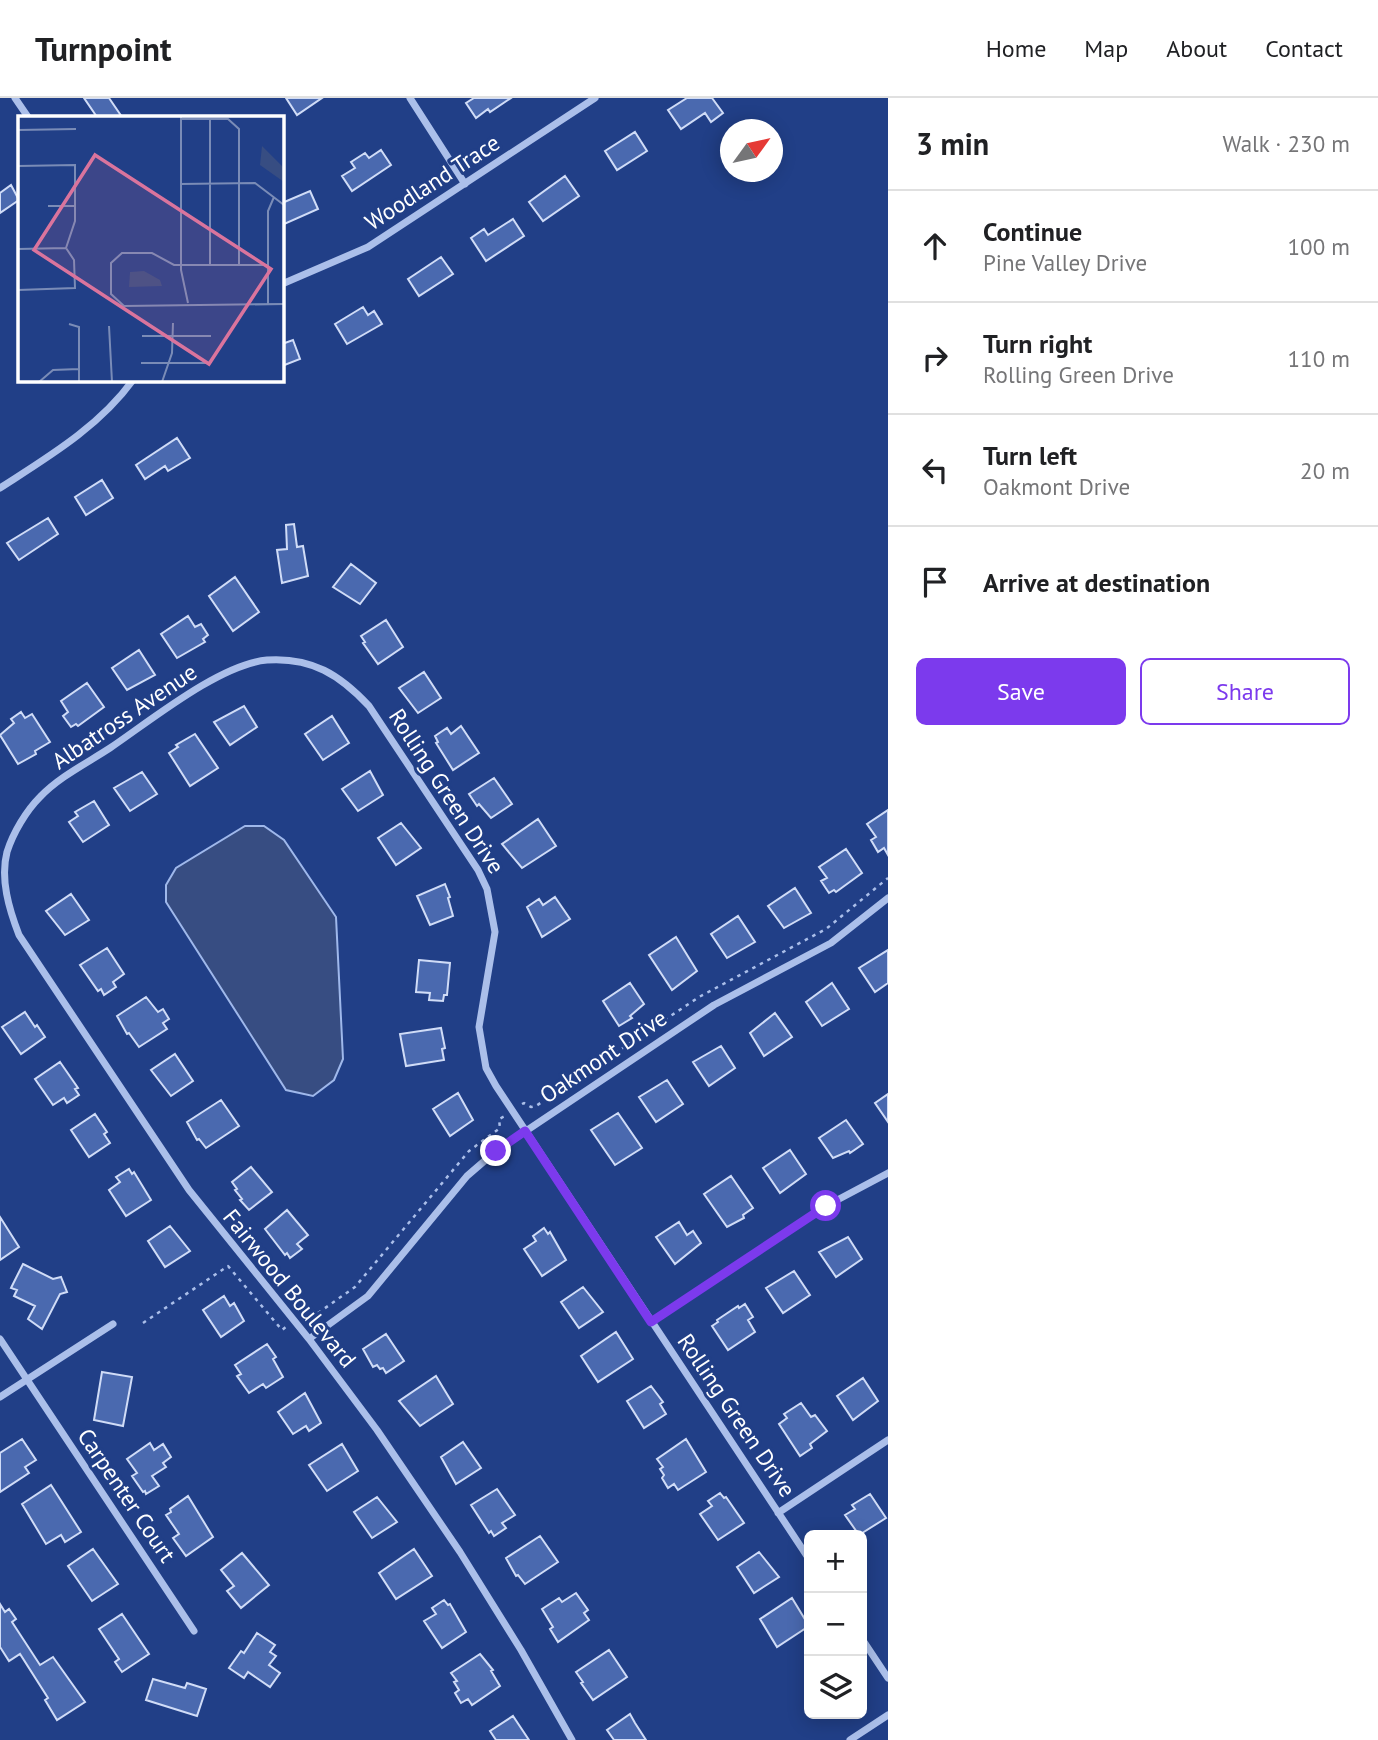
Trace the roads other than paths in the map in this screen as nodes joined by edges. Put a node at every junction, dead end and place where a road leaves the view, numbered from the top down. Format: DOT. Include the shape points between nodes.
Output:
graph roads {
  1 [pos="15,98"];
  2 [pos="410,98"];
  3 [pos="595,98"];
  4 [pos="27,116"];
  5 [pos="465,184"];
  6 [pos="284,283"];
  7 [pos="131,382"];
  8 [pos="0,488"];
  9 [pos="295,661"];
  10 [pos="7,852"];
  11 [pos="888,898"];
  12 [pos="525,1131"];
  13 [pos="888,1173"];
  14 [pos="651,1322"];
  15 [pos="113,1324"];
  16 [pos="0,1339"];
  17 [pos="309,1339"];
  18 [pos="27,1380"];
  19 [pos="0,1397"];
  20 [pos="888,1440"];
  21 [pos="778,1513"];
  22 [pos="804,1552"];
  23 [pos="194,1631"];
  24 [pos="867,1646"];
  25 [pos="888,1678"];
  26 [pos="888,1715"];
  27 [pos="572,1740"];
  28 [pos="850,1740"];
  1 -- 4 [label="street"];
  2 -- 5 [label="street"];
  3 -- 5 [label="street, Woodland Trace"];
  5 -- 6 [label="street, Woodland Trace" via="368,247"];
  7 -- 8 [label="street" via="76,437"];
  9 -- 10 [label="street, Albatross Avenue" via="264,661 213,680 42,795"];
  9 -- 12 [label="street, Rolling Green Drive" via="343,680 369,706 478,870 487,889 495,932 481,1008 481,1048 486,1068"];
  10 -- 17 [label="street, Fairwood Boulevard" via="7,899 19,935 189,1190"];
  11 -- 12 [label="street, Oakmont Drive" via="831,943 714,1005"];
  12 -- 14 [label="street, Rolling Green Drive"];
  12 -- 17 [label="street, Oakmont Drive" via="467,1176 368,1296"];
  13 -- 14 [label="street" via="826,1206"];
  14 -- 21 [label="street, Rolling Green Drive"];
  15 -- 18 [label="street"];
  16 -- 18 [label="street, Carpenter Court"];
  17 -- 27 [label="street, Fairwood Boulevard" via="460,1552"];
  18 -- 19 [label="street"];
  18 -- 23 [label="street, Carpenter Court"];
  20 -- 21 [label="street"];
  21 -- 22 [label="street, Rolling Green Drive"];
  24 -- 25 [label="street"];
  26 -- 28 [label="street"];
}
